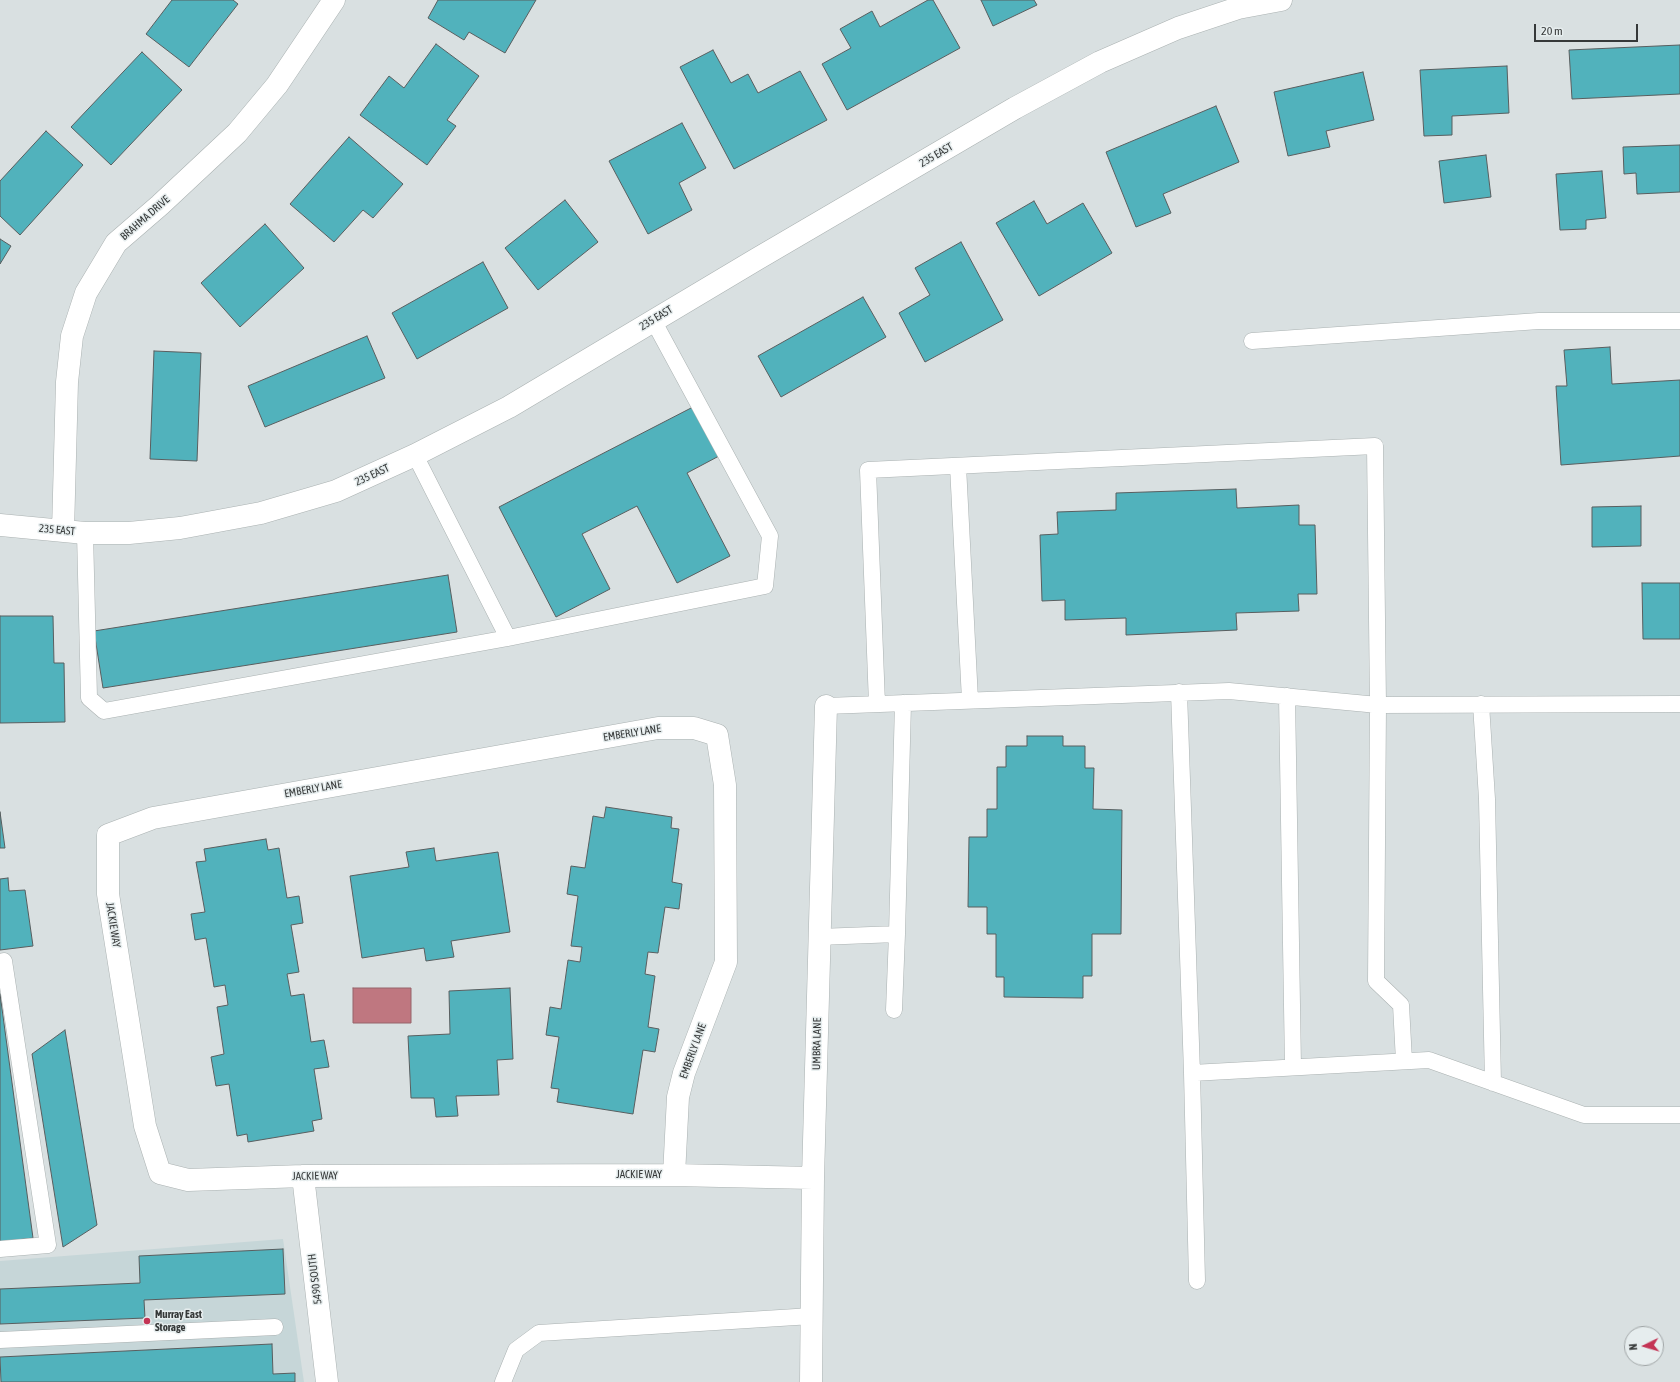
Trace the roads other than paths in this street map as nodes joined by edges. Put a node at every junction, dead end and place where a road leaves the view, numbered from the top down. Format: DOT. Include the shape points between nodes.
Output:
graph roads {
  1 [pos="334,0"];
  2 [pos="1281,0"];
  3 [pos="1238,4"];
  4 [pos="653,320"];
  5 [pos="1680,321"];
  6 [pos="1252,341"];
  7 [pos="415,455"];
  8 [pos="958,466"];
  9 [pos="0,525"];
  10 [pos="63,531"];
  11 [pos="85,533"];
  12 [pos="508,638"];
  13 [pos="1179,692"];
  14 [pos="1287,696"];
  15 [pos="970,700"];
  16 [pos="903,703"];
  17 [pos="877,704"];
  18 [pos="1481,704"];
  19 [pos="1680,704"];
  20 [pos="1378,705"];
  21 [pos="826,706"];
  22 [pos="108,835"];
  23 [pos="897,934"];
  24 [pos="819,937"];
  25 [pos="0,962"];
  26 [pos="894,1010"];
  27 [pos="1404,1061"];
  28 [pos="1293,1067"];
  29 [pos="1192,1073"];
  30 [pos="1493,1083"];
  31 [pos="1680,1115"];
  32 [pos="674,1175"];
  33 [pos="303,1176"];
  34 [pos="813,1178"];
  35 [pos="0,1249"];
  36 [pos="1197,1281"];
  37 [pos="812,1316"];
  38 [pos="275,1327"];
  39 [pos="0,1340"];
  40 [pos="327,1382"];
  41 [pos="503,1382"];
  42 [pos="811,1382"];
  1 -- 10 [label="street, BRAHMA DRIVE" via="277,86 242,127 116,243 86,293 72,336 67,382"];
  2 -- 3 [label="street, 235 EAST"];
  3 -- 4 [label="street, 235 EAST" via="1100,62 1002,116"];
  4 -- 7 [label="street, 235 EAST" via="508,407"];
  4 -- 12 [label="lane" via="770,536 765,586"];
  5 -- 6 [label="lane" via="1539,321"];
  7 -- 11 [label="street, 235 EAST" via="336,492 261,513 180,528 136,533"];
  7 -- 12 [label="lane"];
  8 -- 15 [label="lane"];
  8 -- 17 [label="lane" via="868,470"];
  8 -- 20 [label="lane" via="1375,446"];
  9 -- 10 [label="street, 235 EAST"];
  10 -- 11 [label="street, 235 EAST"];
  11 -- 12 [label="lane" via="89,698 104,711"];
  13 -- 14 [label="lane" via="1228,691"];
  13 -- 15 [label="lane"];
  13 -- 29 [label="lane"];
  14 -- 20 [label="lane"];
  14 -- 28 [label="lane"];
  15 -- 16 [label="lane"];
  16 -- 17 [label="lane"];
  16 -- 23 [label="lane"];
  17 -- 21 [label="lane"];
  18 -- 19 [label="lane"];
  18 -- 20 [label="lane"];
  18 -- 30 [label="lane" via="1487,799"];
  20 -- 27 [label="lane" via="1376,981 1401,1005"];
  21 -- 24 [label="street, UMBRA LANE"];
  22 -- 32 [label="street, EMBERLY LANE" via="153,818 658,728 694,728 717,735 725,785 726,962 678,1096"];
  22 -- 33 [label="street, JACKIE WAY" via="109,902 145,1126 160,1173 188,1180"];
  23 -- 24 [label="lane"];
  23 -- 26 [label="lane"];
  24 -- 34 [label="street, UMBRA LANE"];
  25 -- 35 [label="lane" via="4,961 48,1245"];
  27 -- 28 [label="lane"];
  27 -- 30 [label="lane" via="1429,1060"];
  28 -- 29 [label="lane"];
  29 -- 36 [label="lane"];
  30 -- 31 [label="lane" via="1584,1115"];
  32 -- 33 [label="street, JACKIE WAY"];
  32 -- 34 [label="street, JACKIE WAY"];
  33 -- 40 [label="street, 5490 SOUTH"];
  34 -- 37 [label="street, UMBRA LANE"];
  37 -- 41 [label="lane" via="539,1332 516,1350"];
  37 -- 42 [label="street, UMBRA LANE"];
  38 -- 39 [label="lane"];
}
